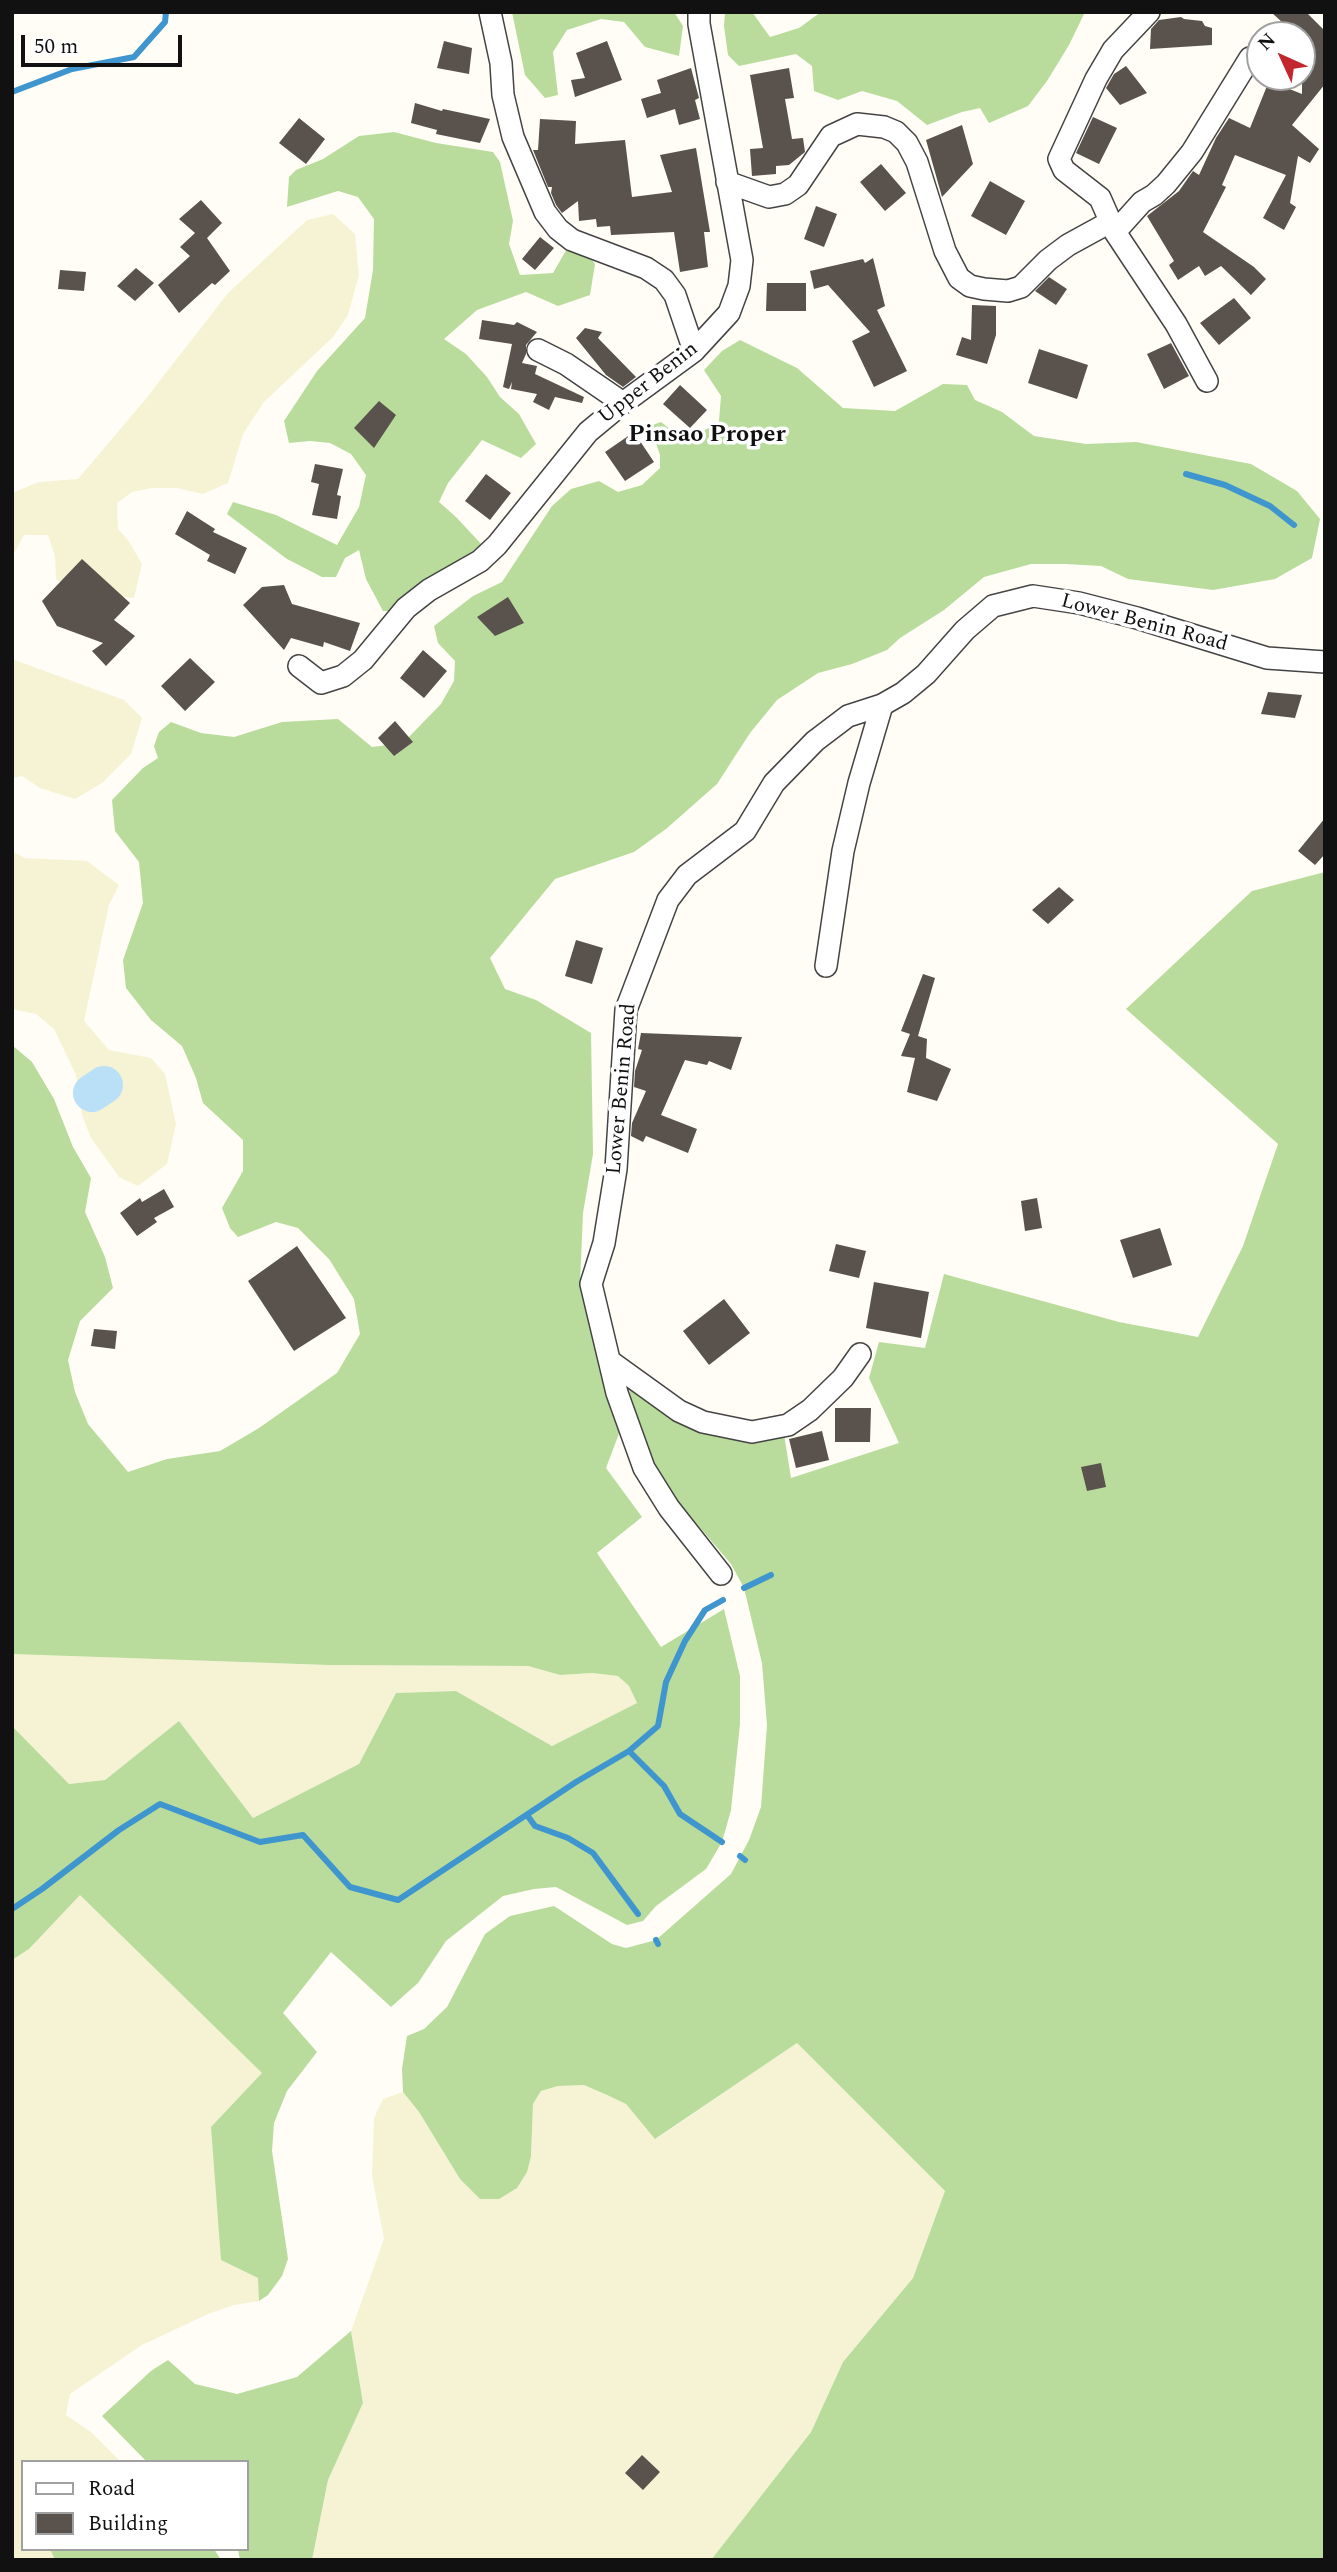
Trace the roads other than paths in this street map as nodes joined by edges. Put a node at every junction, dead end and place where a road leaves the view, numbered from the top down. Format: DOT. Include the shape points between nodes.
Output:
graph roads {
  1 [pos="490,12"];
  2 [pos="699,12"];
  3 [pos="1149,12"];
  4 [pos="1246,64"];
  5 [pos="727,182"];
  6 [pos="1113,227"];
  7 [pos="538,349"];
  8 [pos="695,351"];
  9 [pos="1207,381"];
  10 [pos="623,403"];
  11 [pos="1325,662"];
  12 [pos="299,666"];
  13 [pos="882,705"];
  14 [pos="826,966"];
  15 [pos="860,1354"];
  16 [pos="611,1362"];
  17 [pos="721,1574"];
  1 -- 8 [label="street" via="513,137 545,212 572,240 646,268 664,280 675,295"];
  2 -- 5 [label="street, Upper Benin"];
  3 -- 6 [label="street" via="1113,50 1059,159 1064,170 1100,198"];
  4 -- 6 [label="street" via="1192,152 1166,184"];
  5 -- 6 [label="street" via="769,197 785,194 798,185 831,136 857,124 884,127 907,143 917,162 945,251 959,278 984,289 1021,287 1068,245"];
  5 -- 8 [label="street, Upper Benin" via="743,260 739,286 729,313"];
  6 -- 9 [label="street"];
  7 -- 10 [label="street"];
  8 -- 10 [label="street, Upper Benin"];
  10 -- 12 [label="street, Upper Benin" via="588,432 497,545 406,608 363,660 343,676 321,683"];
  11 -- 13 [label="street, Lower Benin Road" via="1267,658 1137,618 1033,596 993,606 926,674"];
  13 -- 14 [label="street" via="844,851"];
  13 -- 16 [label="street, Lower Benin Road" via="848,716 815,741 774,783 745,831 687,875 668,900 626,1010 616,1169 604,1243 591,1284"];
  15 -- 16 [label="street" via="810,1410 788,1425 752,1432 703,1422 679,1411"];
  16 -- 17 [label="street, Lower Benin Road" via="644,1468"];
}
